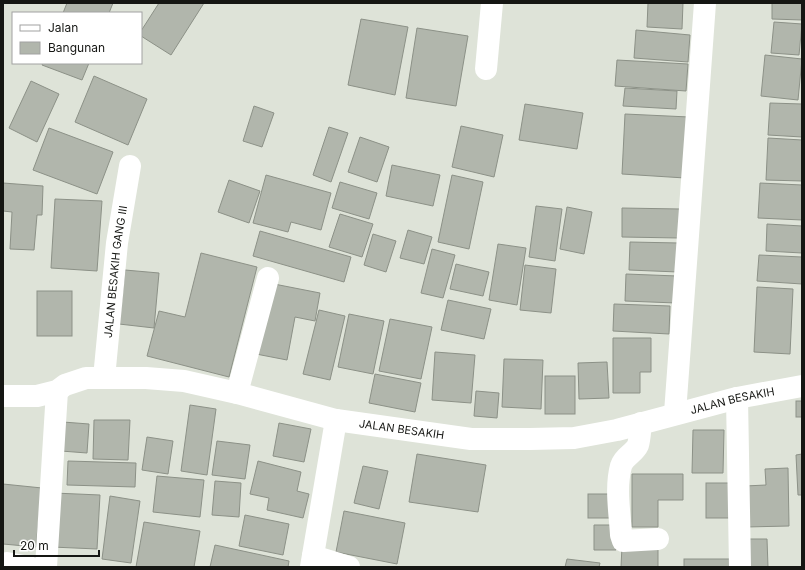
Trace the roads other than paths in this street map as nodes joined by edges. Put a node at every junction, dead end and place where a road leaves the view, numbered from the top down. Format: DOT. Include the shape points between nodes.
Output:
graph roads {
  1 [pos="492,3"];
  2 [pos="706,3"];
  3 [pos="486,69"];
  4 [pos="130,166"];
  5 [pos="268,278"];
  6 [pos="104,378"];
  7 [pos="802,386"];
  8 [pos="56,391"];
  9 [pos="237,393"];
  10 [pos="3,396"];
  11 [pos="737,398"];
  12 [pos="675,413"];
  13 [pos="336,420"];
  14 [pos="641,423"];
  15 [pos="658,539"];
  16 [pos="312,562"];
  17 [pos="7,563"];
  18 [pos="29,567"];
  19 [pos="46,567"];
  20 [pos="349,567"];
  21 [pos="740,567"];
  1 -- 3 [label="street"];
  2 -- 12 [label="street"];
  4 -- 6 [label="street, JALAN BESAKIH GANG III" via="118,243"];
  5 -- 9 [label="street"];
  6 -- 8 [label="street, JALAN BESAKIH" via="77,380"];
  6 -- 9 [label="street, JALAN BESAKIH" via="184,381"];
  7 -- 11 [label="street, JALAN BESAKIH"];
  8 -- 10 [label="street, JALAN BESAKIH" via="37,396"];
  8 -- 19 [label="street"];
  9 -- 13 [label="street, JALAN BESAKIH"];
  11 -- 12 [label="street, JALAN BESAKIH"];
  11 -- 21 [label="street"];
  12 -- 14 [label="street, JALAN BESAKIH"];
  13 -- 14 [label="street, JALAN BESAKIH" via="471,439 574,438"];
  13 -- 16 [label="street"];
  14 -- 15 [label="street" via="638,444 634,451 626,456 621,467 621,536 623,541"];
  16 -- 20 [label="street"];
  17 -- 18 [label="street"];
}
